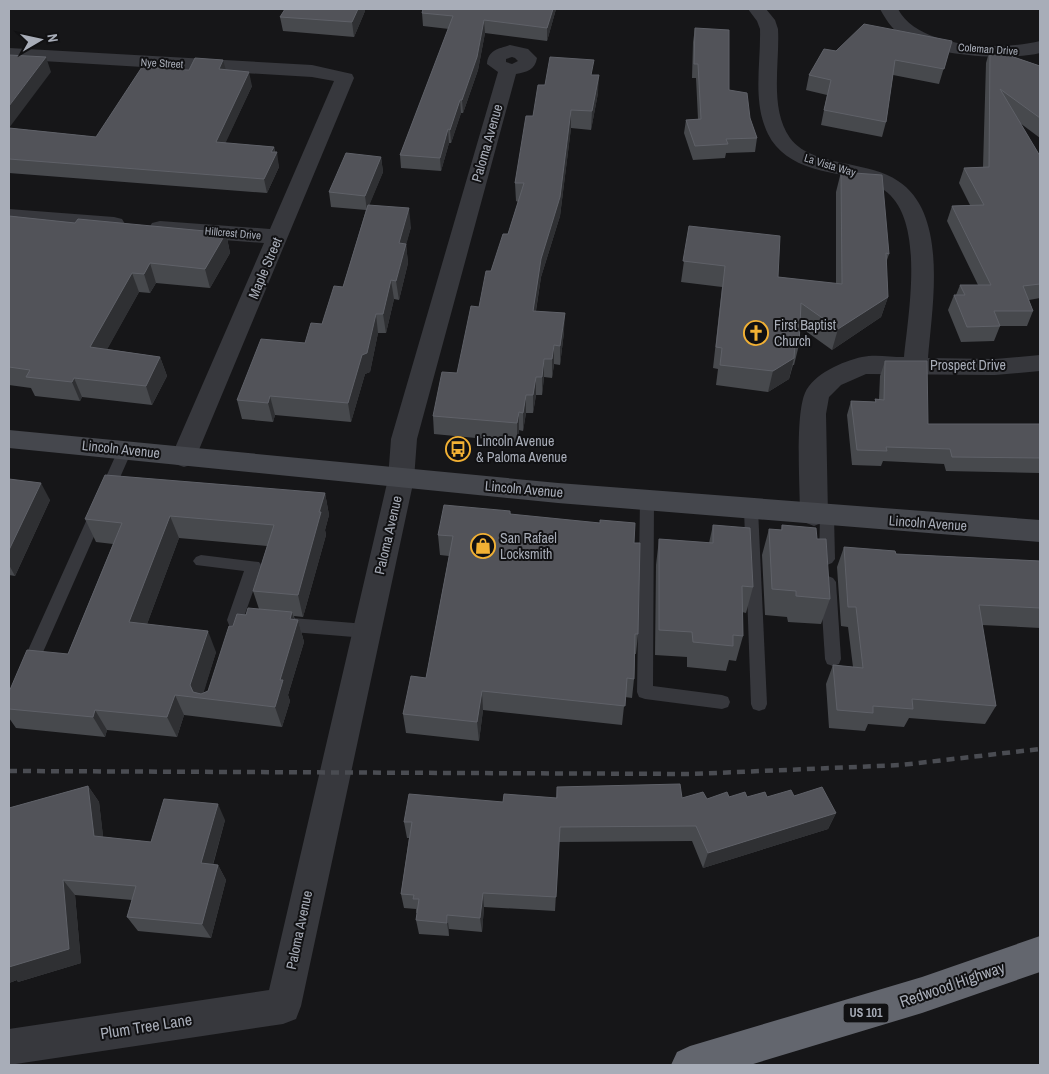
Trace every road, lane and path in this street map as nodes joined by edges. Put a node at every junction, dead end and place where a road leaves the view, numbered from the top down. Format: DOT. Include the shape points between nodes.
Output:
graph roads {
  1 [pos="757,9"];
  2 [pos="889,9"];
  3 [pos="1040,47"];
  4 [pos="9,54"];
  5 [pos="508,69"];
  6 [pos="345,78"];
  7 [pos="9,216"];
  8 [pos="278,237"];
  9 [pos="1040,363"];
  10 [pos="915,365"];
  11 [pos="9,439"];
  12 [pos="126,448"];
  13 [pos="184,457"];
  14 [pos="400,478"];
  15 [pos="647,500"];
  16 [pos="751,509"];
  17 [pos="820,515"];
  18 [pos="1040,531"];
  19 [pos="200,561"];
  20 [pos="235,620"];
  21 [pos="366,631"];
  22 [pos="230,639"];
  23 [pos="833,659"];
  24 [pos="21,685"];
  25 [pos="722,702"];
  26 [pos="759,704"];
  27 [pos="1040,954"];
  28 [pos="283,1006"];
  29 [pos="9,1047"];
  30 [pos="690,1065"];
  1 -- 10 [label="street, La Vista Way" via="769,29 766,90 778,134 796,154 884,183 898,191 909,205 920,241 921,267"];
  2 -- 3 [label="street, Coleman Drive" via="899,26 919,39 933,43 1013,52"];
  4 -- 6 [label="street, Nye Street" via="312,71"];
  5 -- 14 [label="street, Paloma Avenue" via="404,439"];
  6 -- 8 [label="street, Maple Street"];
  7 -- 8 [label="street, Hillcrest Drive"];
  8 -- 13 [label="street, Maple Street"];
  9 -- 10 [label="street, Prospect Drive" via="995,367"];
  10 -- 17 [label="street, Prospect Drive" via="864,365 832,379 818,394 813,414"];
  11 -- 12 [label="main road, Lincoln Avenue"];
  12 -- 13 [label="main road, Lincoln Avenue"];
  12 -- 24 [label="lane"];
  13 -- 14 [label="main road, Lincoln Avenue"];
  14 -- 15 [label="main road, Lincoln Avenue"];
  14 -- 21 [label="street, Paloma Avenue"];
  15 -- 16 [label="main road, Lincoln Avenue"];
  15 -- 25 [label="lane" via="645,692"];
  16 -- 17 [label="main road, Lincoln Avenue"];
  16 -- 26 [label="lane"];
  17 -- 18 [label="main road, Lincoln Avenue"];
  17 -- 23 [label="lane" via="826,546"];
  19 -- 20 [label="lane" via="254,566"];
  20 -- 21 [label="lane"];
  20 -- 22 [label="lane"];
  21 -- 28 [label="street, Paloma Avenue"];
  27 -- 30 [label="highway, Redwood Highway / US 101" via="922,995"];
  28 -- 29 [label="street, Plum Tree Lane"];
}
